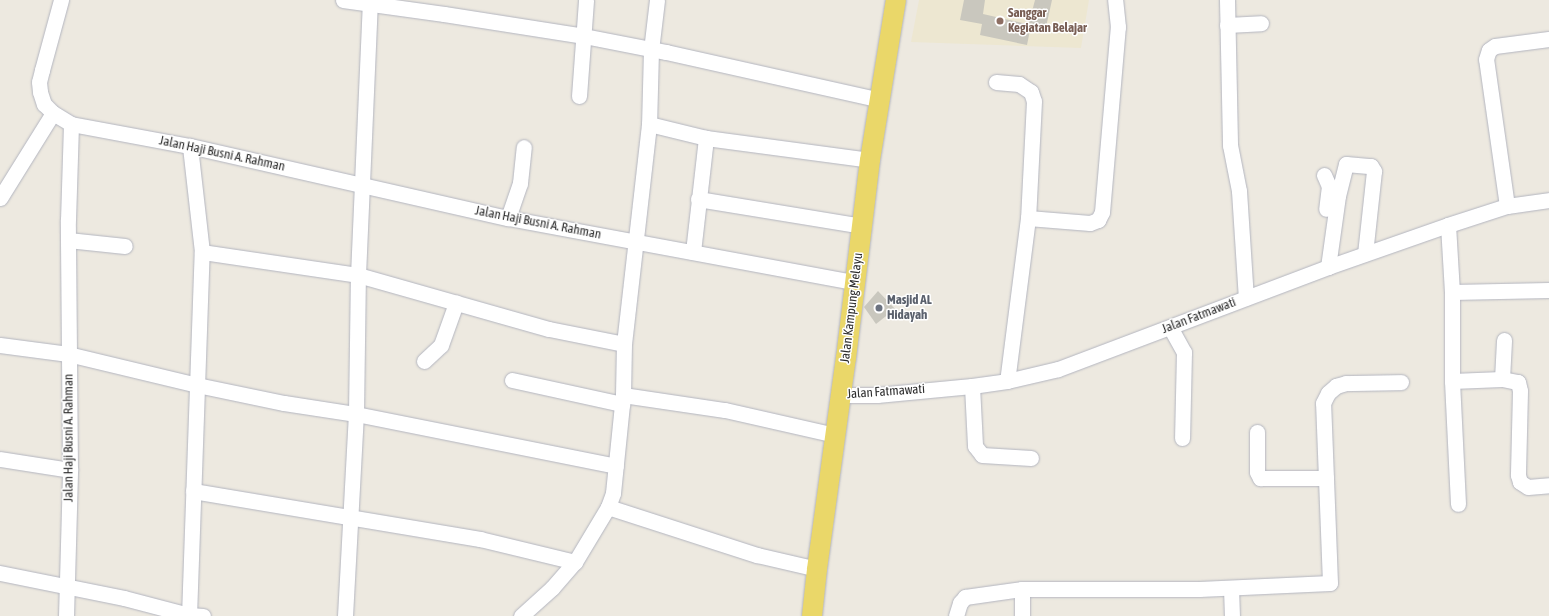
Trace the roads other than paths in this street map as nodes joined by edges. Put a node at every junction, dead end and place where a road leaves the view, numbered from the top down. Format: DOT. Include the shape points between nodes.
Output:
graph roads {
  1 [pos="61,0"];
  2 [pos="343,0"];
  3 [pos="586,0"];
  4 [pos="658,0"];
  5 [pos="896,0"];
  6 [pos="1115,0"];
  7 [pos="1226,0"];
  8 [pos="370,2"];
  9 [pos="445,7"];
  10 [pos="1261,23"];
  11 [pos="1227,25"];
  12 [pos="584,36"];
  13 [pos="1549,39"];
  14 [pos="651,50"];
  15 [pos="996,82"];
  16 [pos="579,96"];
  17 [pos="880,100"];
  18 [pos="53,113"];
  19 [pos="71,124"];
  20 [pos="649,124"];
  21 [pos="706,138"];
  22 [pos="190,146"];
  23 [pos="524,147"];
  24 [pos="870,160"];
  25 [pos="1324,175"];
  26 [pos="362,184"];
  27 [pos="0,198"];
  28 [pos="698,199"];
  29 [pos="1549,200"];
  30 [pos="1507,206"];
  31 [pos="508,218"];
  32 [pos="1028,218"];
  33 [pos="1448,225"];
  34 [pos="862,226"];
  35 [pos="68,240"];
  36 [pos="637,242"];
  37 [pos="125,246"];
  38 [pos="202,252"];
  39 [pos="692,252"];
  40 [pos="1365,254"];
  41 [pos="1323,270"];
  42 [pos="358,275"];
  43 [pos="855,282"];
  44 [pos="1549,290"];
  45 [pos="1452,292"];
  46 [pos="1246,298"];
  47 [pos="456,303"];
  48 [pos="1170,328"];
  49 [pos="1504,340"];
  50 [pos="624,344"];
  51 [pos="0,345"];
  52 [pos="68,354"];
  53 [pos="424,361"];
  54 [pos="1502,379"];
  55 [pos="512,380"];
  56 [pos="1007,381"];
  57 [pos="1452,381"];
  58 [pos="1401,382"];
  59 [pos="197,385"];
  60 [pos="972,386"];
  61 [pos="840,396"];
  62 [pos="622,400"];
  63 [pos="356,414"];
  64 [pos="1257,432"];
  65 [pos="835,435"];
  66 [pos="1182,438"];
  67 [pos="1031,458"];
  68 [pos="0,459"];
  69 [pos="616,466"];
  70 [pos="70,470"];
  71 [pos="1326,478"];
  72 [pos="1549,485"];
  73 [pos="193,491"];
  74 [pos="1458,504"];
  75 [pos="608,507"];
  76 [pos="351,516"];
  77 [pos="575,562"];
  78 [pos="817,570"];
  79 [pos="0,573"];
  80 [pos="66,587"];
  81 [pos="1231,588"];
  82 [pos="1022,589"];
  83 [pos="66,616"];
  84 [pos="193,616"];
  85 [pos="345,616"];
  86 [pos="521,616"];
  87 [pos="812,616"];
  88 [pos="956,616"];
  89 [pos="1022,616"];
  90 [pos="1232,616"];
  1 -- 18 [label="street" via="39,82 44,104"];
  2 -- 8 [label="street"];
  3 -- 12 [label="street"];
  4 -- 14 [label="street"];
  5 -- 17 [label="main road, Jalan Kampung Melayu"];
  6 -- 32 [label="street" via="1118,27 1102,212 1098,220 1090,223"];
  7 -- 11 [label="street"];
  8 -- 9 [label="street"];
  8 -- 26 [label="street"];
  9 -- 12 [label="street"];
  10 -- 11 [label="street"];
  11 -- 46 [label="street" via="1230,145 1239,191"];
  12 -- 14 [label="street"];
  12 -- 16 [label="street"];
  13 -- 30 [label="street" via="1495,46 1488,50 1486,59"];
  14 -- 17 [label="street"];
  14 -- 20 [label="street"];
  15 -- 32 [label="street" via="1019,84 1031,92 1034,101"];
  17 -- 24 [label="main road, Jalan Kampung Melayu"];
  18 -- 19 [label="street"];
  18 -- 27 [label="street"];
  19 -- 22 [label="street, Jalan Haji Busni A. Rahman"];
  19 -- 35 [label="street, Jalan Haji Busni A. Rahman"];
  20 -- 21 [label="street"];
  20 -- 36 [label="street"];
  21 -- 24 [label="street"];
  21 -- 28 [label="street"];
  22 -- 26 [label="street, Jalan Haji Busni A. Rahman"];
  22 -- 38 [label="street"];
  23 -- 31 [label="street" via="520,183"];
  24 -- 34 [label="main road, Jalan Kampung Melayu"];
  25 -- 41 [label="street" via="1329,192"];
  26 -- 31 [label="street, Jalan Haji Busni A. Rahman"];
  26 -- 42 [label="street"];
  28 -- 34 [label="street"];
  28 -- 39 [label="street"];
  29 -- 30 [label="street, Jalan Fatmawati"];
  30 -- 33 [label="street, Jalan Fatmawati"];
  31 -- 36 [label="street, Jalan Haji Busni A. Rahman"];
  32 -- 56 [label="street"];
  33 -- 40 [label="street, Jalan Fatmawati"];
  33 -- 45 [label="street"];
  34 -- 43 [label="main road, Jalan Kampung Melayu"];
  35 -- 37 [label="street"];
  35 -- 52 [label="street, Jalan Haji Busni A. Rahman"];
  36 -- 39 [label="street, Jalan Haji Busni A. Rahman"];
  36 -- 50 [label="street"];
  38 -- 42 [label="street"];
  38 -- 59 [label="street"];
  39 -- 43 [label="street, Jalan Haji Busni A. Rahman"];
  40 -- 41 [label="street, Jalan Fatmawati"];
  40 -- 41 [label="street" via="1374,171 1371,166 1346,164"];
  41 -- 46 [label="street, Jalan Fatmawati"];
  42 -- 47 [label="street"];
  42 -- 63 [label="street"];
  43 -- 61 [label="main road, Jalan Kampung Melayu"];
  44 -- 45 [label="street"];
  45 -- 57 [label="street"];
  46 -- 48 [label="street, Jalan Fatmawati"];
  47 -- 50 [label="street" via="550,329"];
  47 -- 53 [label="street" via="441,345"];
  48 -- 56 [label="street, Jalan Fatmawati" via="1058,369"];
  48 -- 66 [label="street" via="1184,352"];
  49 -- 54 [label="street"];
  50 -- 62 [label="street"];
  51 -- 52 [label="street"];
  52 -- 59 [label="street"];
  52 -- 70 [label="street, Jalan Haji Busni A. Rahman"];
  54 -- 57 [label="street"];
  54 -- 72 [label="street" via="1513,380 1520,386 1520,482 1528,487"];
  55 -- 62 [label="street"];
  56 -- 60 [label="street, Jalan Fatmawati"];
  57 -- 74 [label="street"];
  58 -- 71 [label="street" via="1346,383 1336,386 1328,393 1322,413"];
  59 -- 63 [label="street" via="284,403"];
  59 -- 73 [label="street"];
  60 -- 61 [label="street, Jalan Fatmawati"];
  60 -- 67 [label="street" via="975,446 982,455"];
  61 -- 65 [label="main road, Jalan Kampung Melayu"];
  62 -- 65 [label="street" via="731,411"];
  62 -- 69 [label="street"];
  63 -- 69 [label="street"];
  63 -- 76 [label="street"];
  64 -- 71 [label="street" via="1257,472 1260,478"];
  65 -- 78 [label="main road, Jalan Kampung Melayu"];
  68 -- 70 [label="street"];
  69 -- 75 [label="street" via="613,493"];
  70 -- 80 [label="street, Jalan Haji Busni A. Rahman"];
  71 -- 81 [label="street" via="1330,583"];
  73 -- 76 [label="street"];
  73 -- 84 [label="street"];
  75 -- 77 [label="street"];
  75 -- 78 [label="street" via="757,555"];
  76 -- 77 [label="street" via="494,541"];
  76 -- 85 [label="street"];
  77 -- 86 [label="street" via="552,588"];
  78 -- 87 [label="main road, Jalan Kampung Melayu"];
  79 -- 80 [label="street"];
  80 -- 83 [label="street, Jalan Haji Busni A. Rahman"];
  80 -- 84 [label="street"];
  81 -- 82 [label="street"];
  81 -- 90 [label="street"];
  82 -- 88 [label="street" via="965,597"];
  82 -- 89 [label="street"];
}
